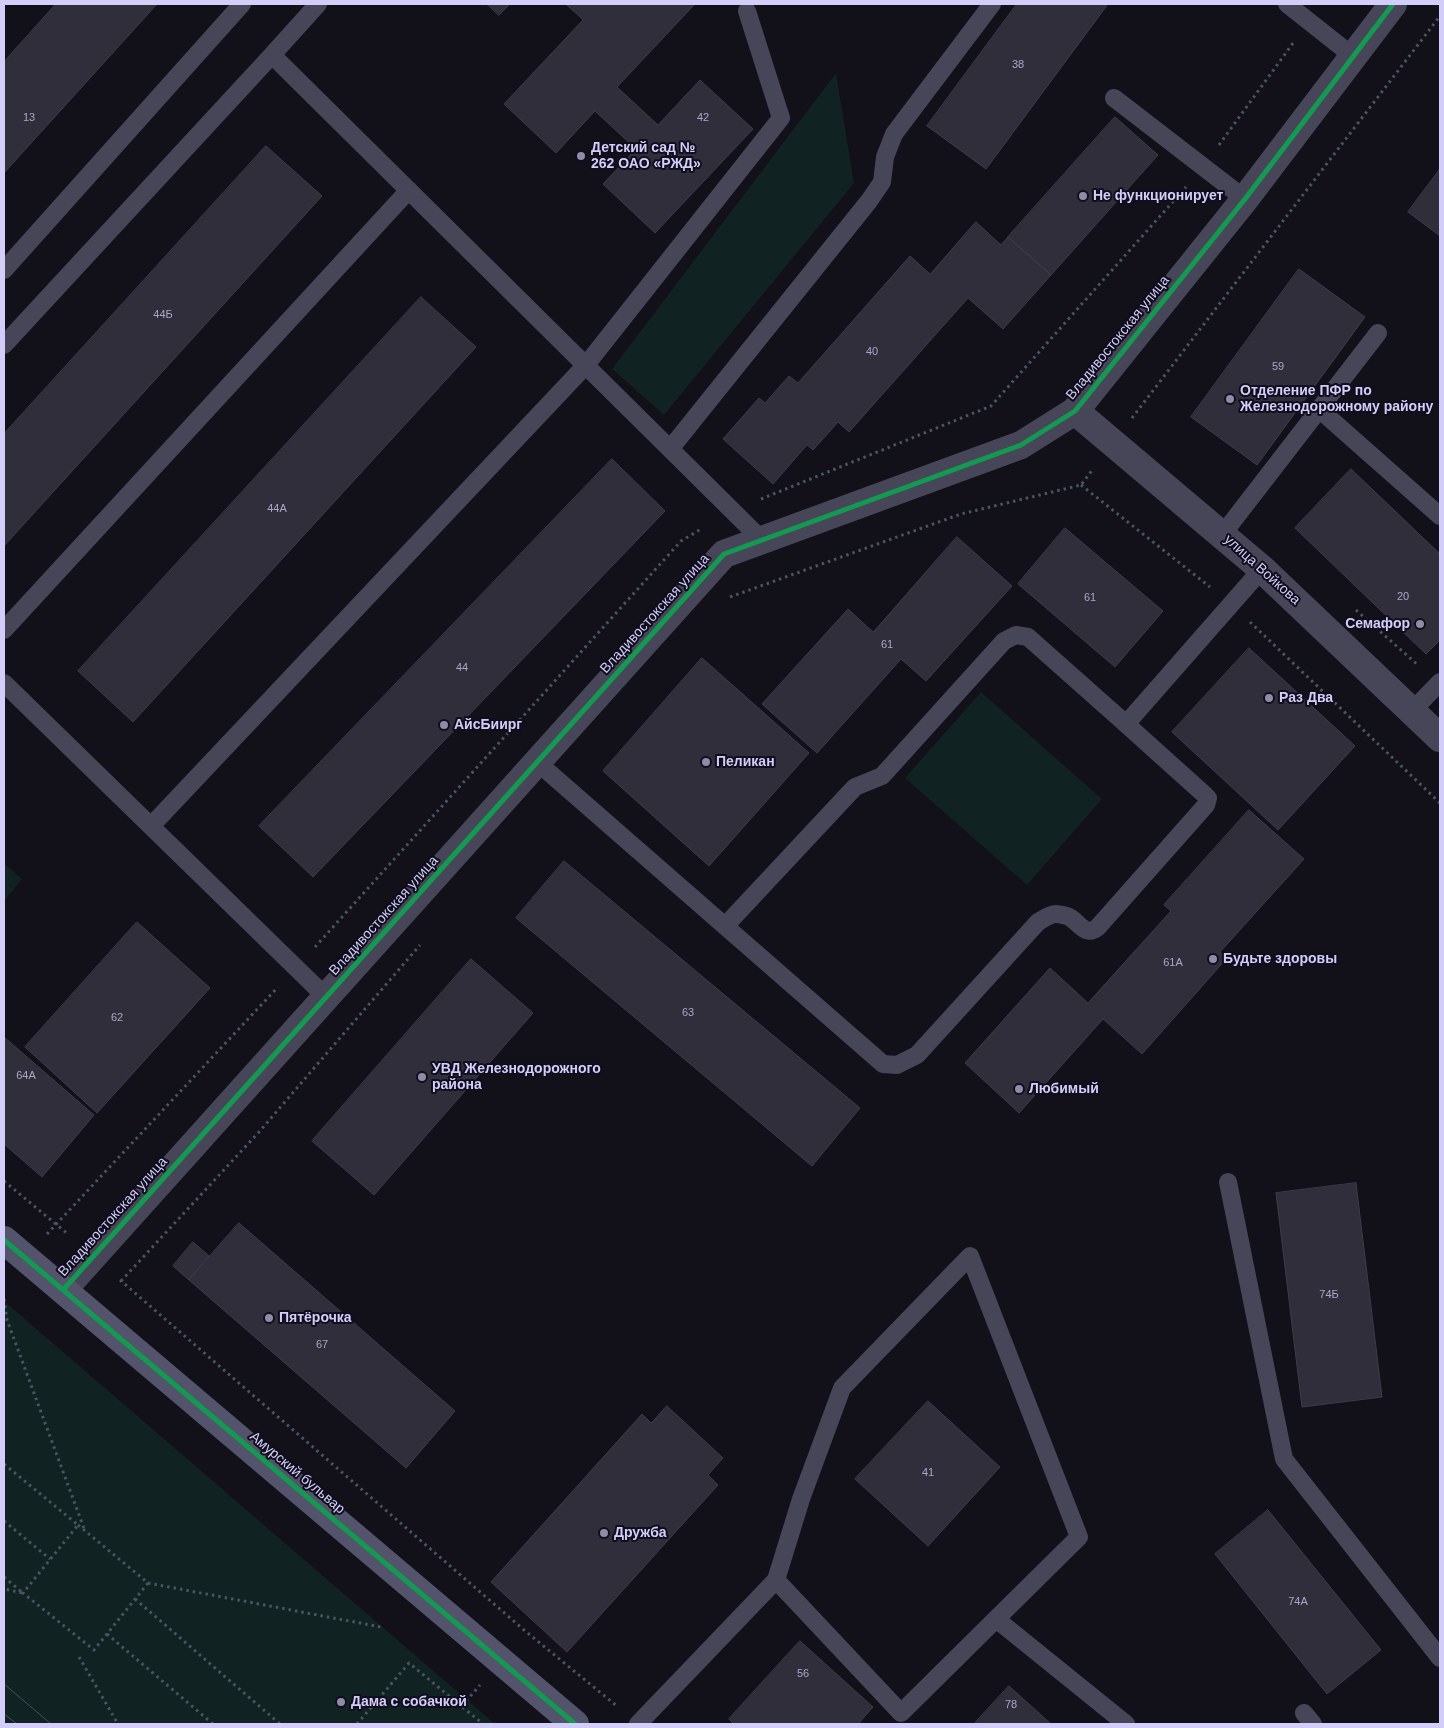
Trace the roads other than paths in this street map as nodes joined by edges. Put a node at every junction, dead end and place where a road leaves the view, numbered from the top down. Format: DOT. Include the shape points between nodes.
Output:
graph roads {
  1 [pos="242,4"];
  2 [pos="318,4"];
  3 [pos="992,4"];
  4 [pos="1287,4"];
  5 [pos="1393,4"];
  6 [pos="747,11"];
  7 [pos="272,55"];
  8 [pos="1354,57"];
  9 [pos="1114,98"];
  10 [pos="409,190"];
  11 [pos="1245,199"];
  12 [pos="4,270"];
  13 [pos="1378,333"];
  14 [pos="4,346"];
  15 [pos="586,365"];
  16 [pos="1319,409"];
  17 [pos="1075,411"];
  18 [pos="670,449"];
  19 [pos="1440,516"];
  20 [pos="1222,535"];
  21 [pos="761,539"];
  22 [pos="1262,569"];
  23 [pos="4,630"];
  24 [pos="1440,682"];
  25 [pos="4,683"];
  26 [pos="1412,711"];
  27 [pos="1126,724"];
  28 [pos="1440,738"];
  29 [pos="537,762"];
  30 [pos="151,826"];
  31 [pos="726,925"];
  32 [pos="326,997"];
  33 [pos="1228,1182"];
  34 [pos="4,1240"];
  35 [pos="63,1290"];
  36 [pos="776,1580"];
  37 [pos="996,1619"];
  38 [pos="1440,1658"];
  39 [pos="575,1724"];
  40 [pos="638,1724"];
  41 [pos="1126,1724"];
  1 -- 12 [label="lane"];
  2 -- 7 [label="lane"];
  3 -- 18 [label="lane" via="894,134 885,157 882,182 869,201"];
  4 -- 8 [label="lane"];
  5 -- 8 [label="street, Владивостокская улица"];
  6 -- 15 [label="lane" via="781,118"];
  7 -- 10 [label="lane"];
  7 -- 14 [label="lane"];
  8 -- 11 [label="street, Владивостокская улица"];
  9 -- 11 [label="lane"];
  10 -- 15 [label="lane"];
  10 -- 23 [label="lane"];
  11 -- 17 [label="street, Владивостокская улица"];
  13 -- 16 [label="lane"];
  15 -- 18 [label="lane"];
  15 -- 30 [label="lane"];
  16 -- 19 [label="lane"];
  16 -- 20 [label="lane"];
  17 -- 20 [label="street, улица Войкова"];
  17 -- 21 [label="street, Владивостокская улица" via="1021,445"];
  18 -- 21 [label="lane"];
  20 -- 22 [label="street, улица Войкова"];
  21 -- 29 [label="street, Владивостокская улица" via="724,554"];
  22 -- 26 [label="street, улица Войкова"];
  22 -- 27 [label="lane"];
  24 -- 26 [label="lane"];
  25 -- 30 [label="lane"];
  26 -- 28 [label="street, улица Войкова"];
  27 -- 31 [label="lane" via="1028,637 1016,635 1004,641 882,776 855,786"];
  27 -- 31 [label="lane" via="1206,796 1208,802 1098,927 1088,931 1070,917 1054,914 1038,922 917,1055 897,1065 883,1064"];
  29 -- 31 [label="lane"];
  29 -- 32 [label="street, Владивостокская улица"];
  30 -- 32 [label="lane"];
  32 -- 35 [label="street, Владивостокская улица"];
  33 -- 38 [label="lane" via="1284,1459"];
  34 -- 35 [label="street, Амурский бульвар"];
  35 -- 39 [label="street, Амурский бульвар"];
  36 -- 37 [label="lane" via="901,1713"];
  36 -- 37 [label="lane" via="801,1499 842,1388 970,1256 1079,1537"];
  36 -- 40 [label="lane"];
  37 -- 41 [label="lane"];
}
